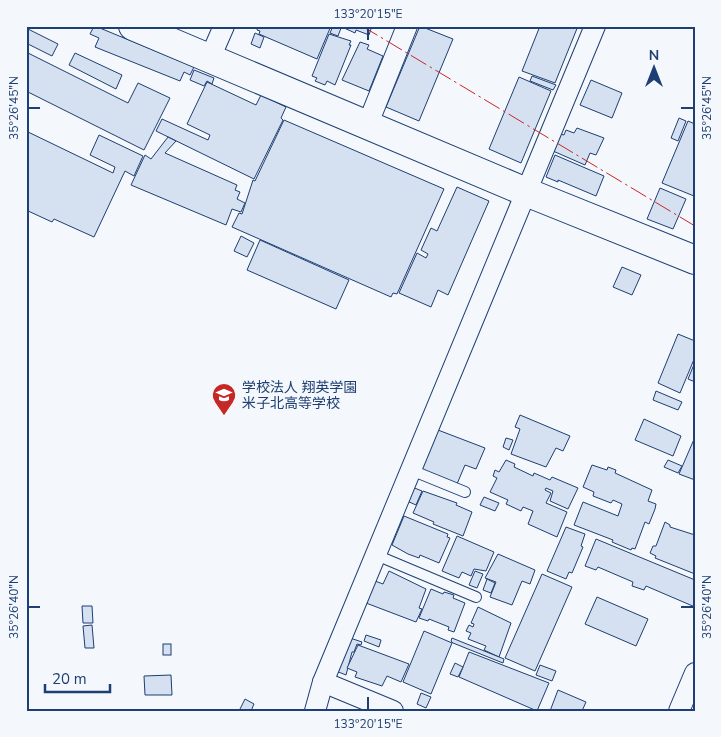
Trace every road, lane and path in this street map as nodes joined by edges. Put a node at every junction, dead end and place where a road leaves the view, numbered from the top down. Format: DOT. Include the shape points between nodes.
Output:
graph roads {
  1 [pos="133,26"];
  2 [pos="224,26"];
  3 [pos="407,26"];
  4 [pos="595,26"];
  5 [pos="210,58"];
  6 [pos="367,126"];
  7 [pos="526,192"];
  8 [pos="695,260"];
  9 [pos="411,470"];
  10 [pos="465,492"];
  11 [pos="376,555"];
  12 [pos="476,597"];
  13 [pos="695,673"];
  14 [pos="323,682"];
  15 [pos="315,711"];
  16 [pos="393,711"];
  17 [pos="679,711"];
  1 -- 5 [label="street"];
  2 -- 5 [label="street"];
  3 -- 6 [label="street"];
  4 -- 7 [label="street"];
  5 -- 6 [label="street"];
  6 -- 7 [label="street"];
  7 -- 8 [label="street"];
  7 -- 9 [label="street"];
  9 -- 10 [label="lane"];
  9 -- 11 [label="street"];
  11 -- 12 [label="lane"];
  11 -- 14 [label="street"];
  13 -- 17 [label="street"];
  14 -- 15 [label="street"];
  14 -- 16 [label="street"];
}
